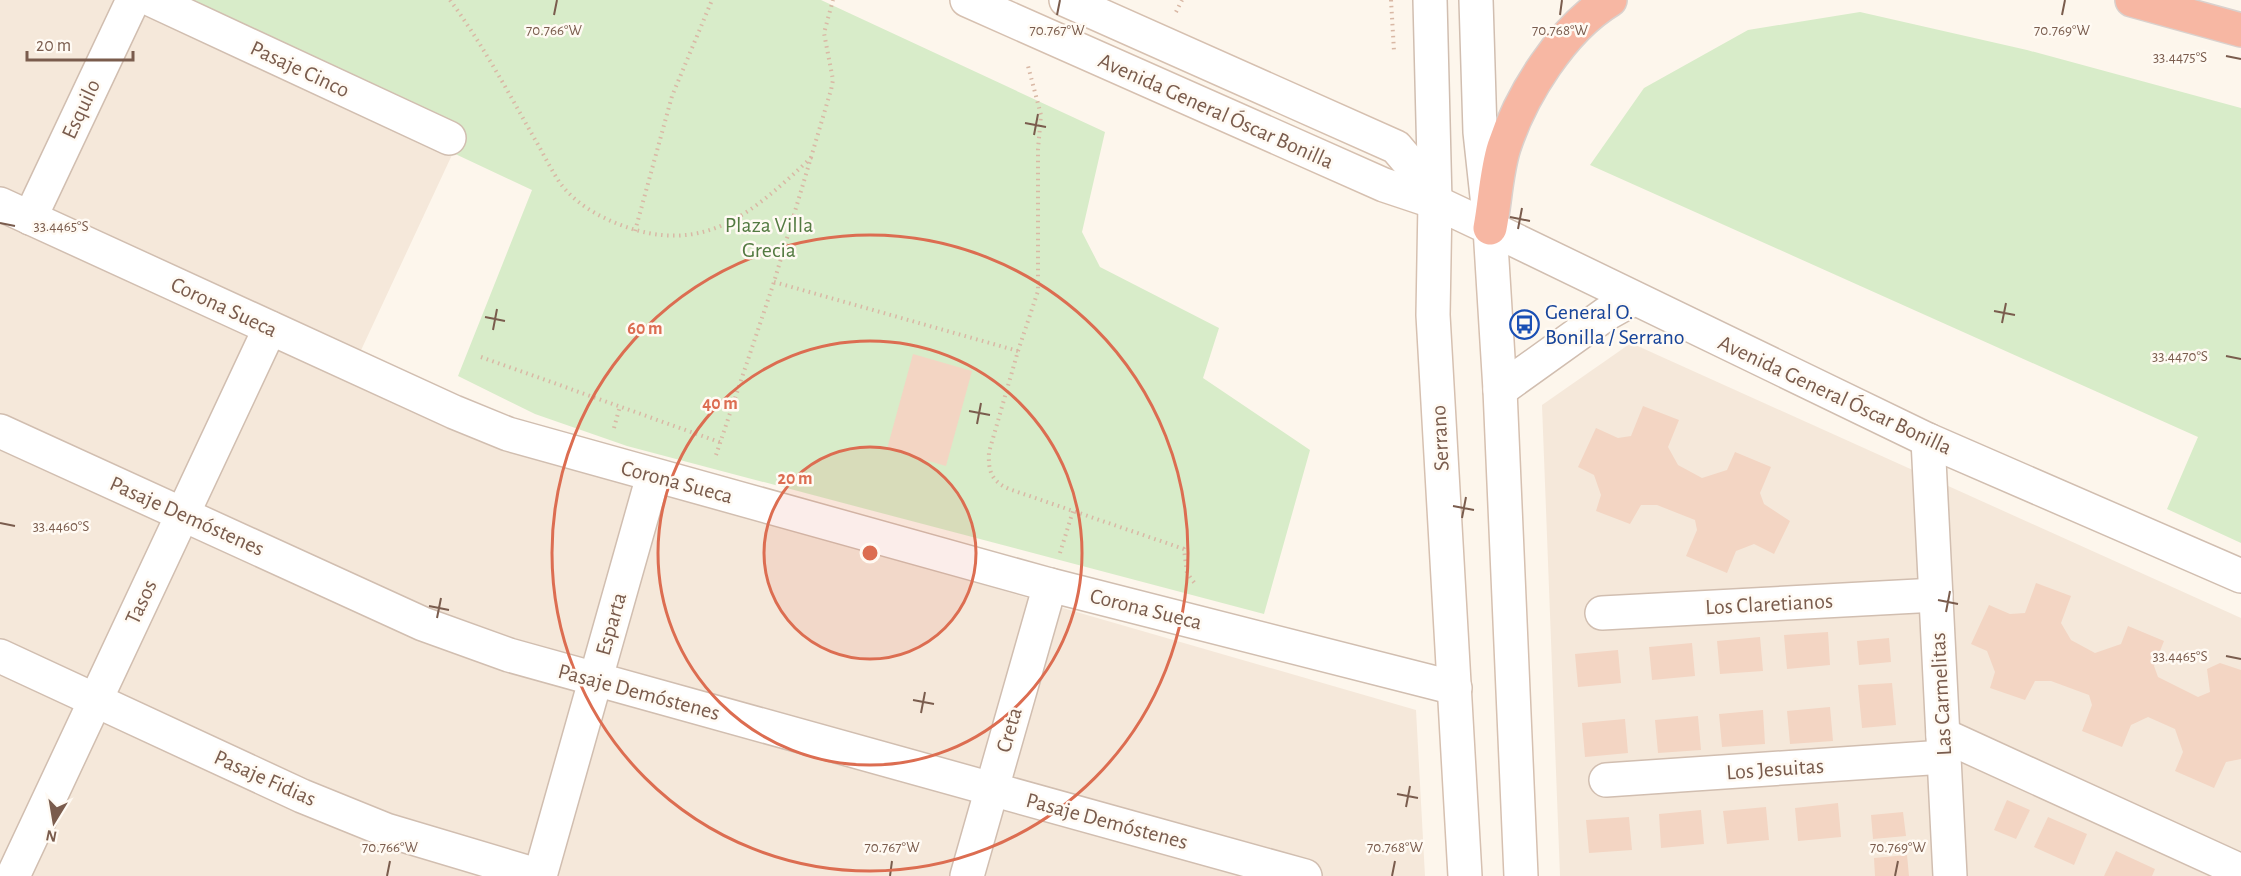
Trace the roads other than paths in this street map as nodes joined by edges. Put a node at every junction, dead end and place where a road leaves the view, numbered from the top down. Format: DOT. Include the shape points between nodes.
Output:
graph roads {
  1 [pos="133,0"];
  2 [pos="152,0"];
  3 [pos="967,0"];
  4 [pos="1066,0"];
  5 [pos="1430,0"];
  6 [pos="1476,0"];
  7 [pos="1610,0"];
  8 [pos="2132,0"];
  9 [pos="2214,0"];
  10 [pos="2241,12"];
  11 [pos="2241,30"];
  12 [pos="449,138"];
  13 [pos="1435,202"];
  14 [pos="0,204"];
  15 [pos="30,218"];
  16 [pos="1490,228"];
  17 [pos="1633,299"];
  18 [pos="270,328"];
  19 [pos="1500,390"];
  20 [pos="0,431"];
  21 [pos="1928,440"];
  22 [pos="653,476"];
  23 [pos="183,514"];
  24 [pos="2241,576"];
  25 [pos="1050,585"];
  26 [pos="1936,595"];
  27 [pos="1602,613"];
  28 [pos="0,656"];
  29 [pos="595,681"];
  30 [pos="1455,688"];
  31 [pos="95,700"];
  32 [pos="1944,746"];
  33 [pos="1606,780"];
  34 [pos="992,789"];
  35 [pos="2241,871"];
  36 [pos="13,876"];
  37 [pos="540,876"];
  38 [pos="967,876"];
  39 [pos="1305,876"];
  40 [pos="1465,876"];
  41 [pos="1521,876"];
  42 [pos="1950,876"];
  1 -- 15 [label="street, Esquilo"];
  2 -- 12 [label="street, Pasaje Cinco"];
  3 -- 13 [label="street, Avenida General Óscar Bonilla" via="1384,185"];
  4 -- 13 [label="street, Avenida General Óscar Bonilla" via="1396,147"];
  5 -- 13 [label="street, Serrano"];
  6 -- 16 [label="street" via="1480,132"];
  7 -- 16 [label="highway" via="1551,57 1516,115 1503,150"];
  8 -- 11 [label="highway"];
  9 -- 10 [label="highway"];
  13 -- 16 [label="street, Avenida General Óscar Bonilla"];
  13 -- 30 [label="street, Serrano" via="1433,315"];
  14 -- 15 [label="street, Corona Sueca"];
  15 -- 18 [label="street, Corona Sueca"];
  16 -- 17 [label="street, Avenida General Óscar Bonilla"];
  16 -- 19 [label="street"];
  17 -- 19 [label="street"];
  17 -- 21 [label="street, Avenida General Óscar Bonilla"];
  18 -- 22 [label="street, Corona Sueca" via="508,434"];
  18 -- 23 [label="street, Tasos"];
  19 -- 41 [label="street"];
  20 -- 23 [label="street, Pasaje Demóstenes"];
  21 -- 24 [label="street, Avenida General Óscar Bonilla"];
  21 -- 26 [label="street, Las Carmelitas"];
  22 -- 25 [label="street, Corona Sueca"];
  22 -- 29 [label="street, Esparta"];
  23 -- 29 [label="street, Pasaje Demóstenes" via="423,624"];
  23 -- 31 [label="street, Tasos"];
  25 -- 30 [label="street, Corona Sueca"];
  25 -- 34 [label="street, Creta"];
  26 -- 27 [label="street, Los Claretianos"];
  26 -- 32 [label="street, Las Carmelitas"];
  28 -- 31 [label="street, Pasaje Fidias"];
  29 -- 34 [label="street, Pasaje Demóstenes"];
  29 -- 37 [label="street, Esparta"];
  30 -- 40 [label="street, Serrano"];
  31 -- 36 [label="street, Tasos"];
  31 -- 37 [label="street, Pasaje Fidias" via="302,796 386,830"];
  32 -- 33 [label="street, Los Jesuitas"];
  32 -- 35 [label="street, Los Jesuitas"];
  32 -- 42 [label="street, Las Carmelitas"];
  34 -- 38 [label="street, Creta"];
  34 -- 39 [label="street, Pasaje Demóstenes"];
}
